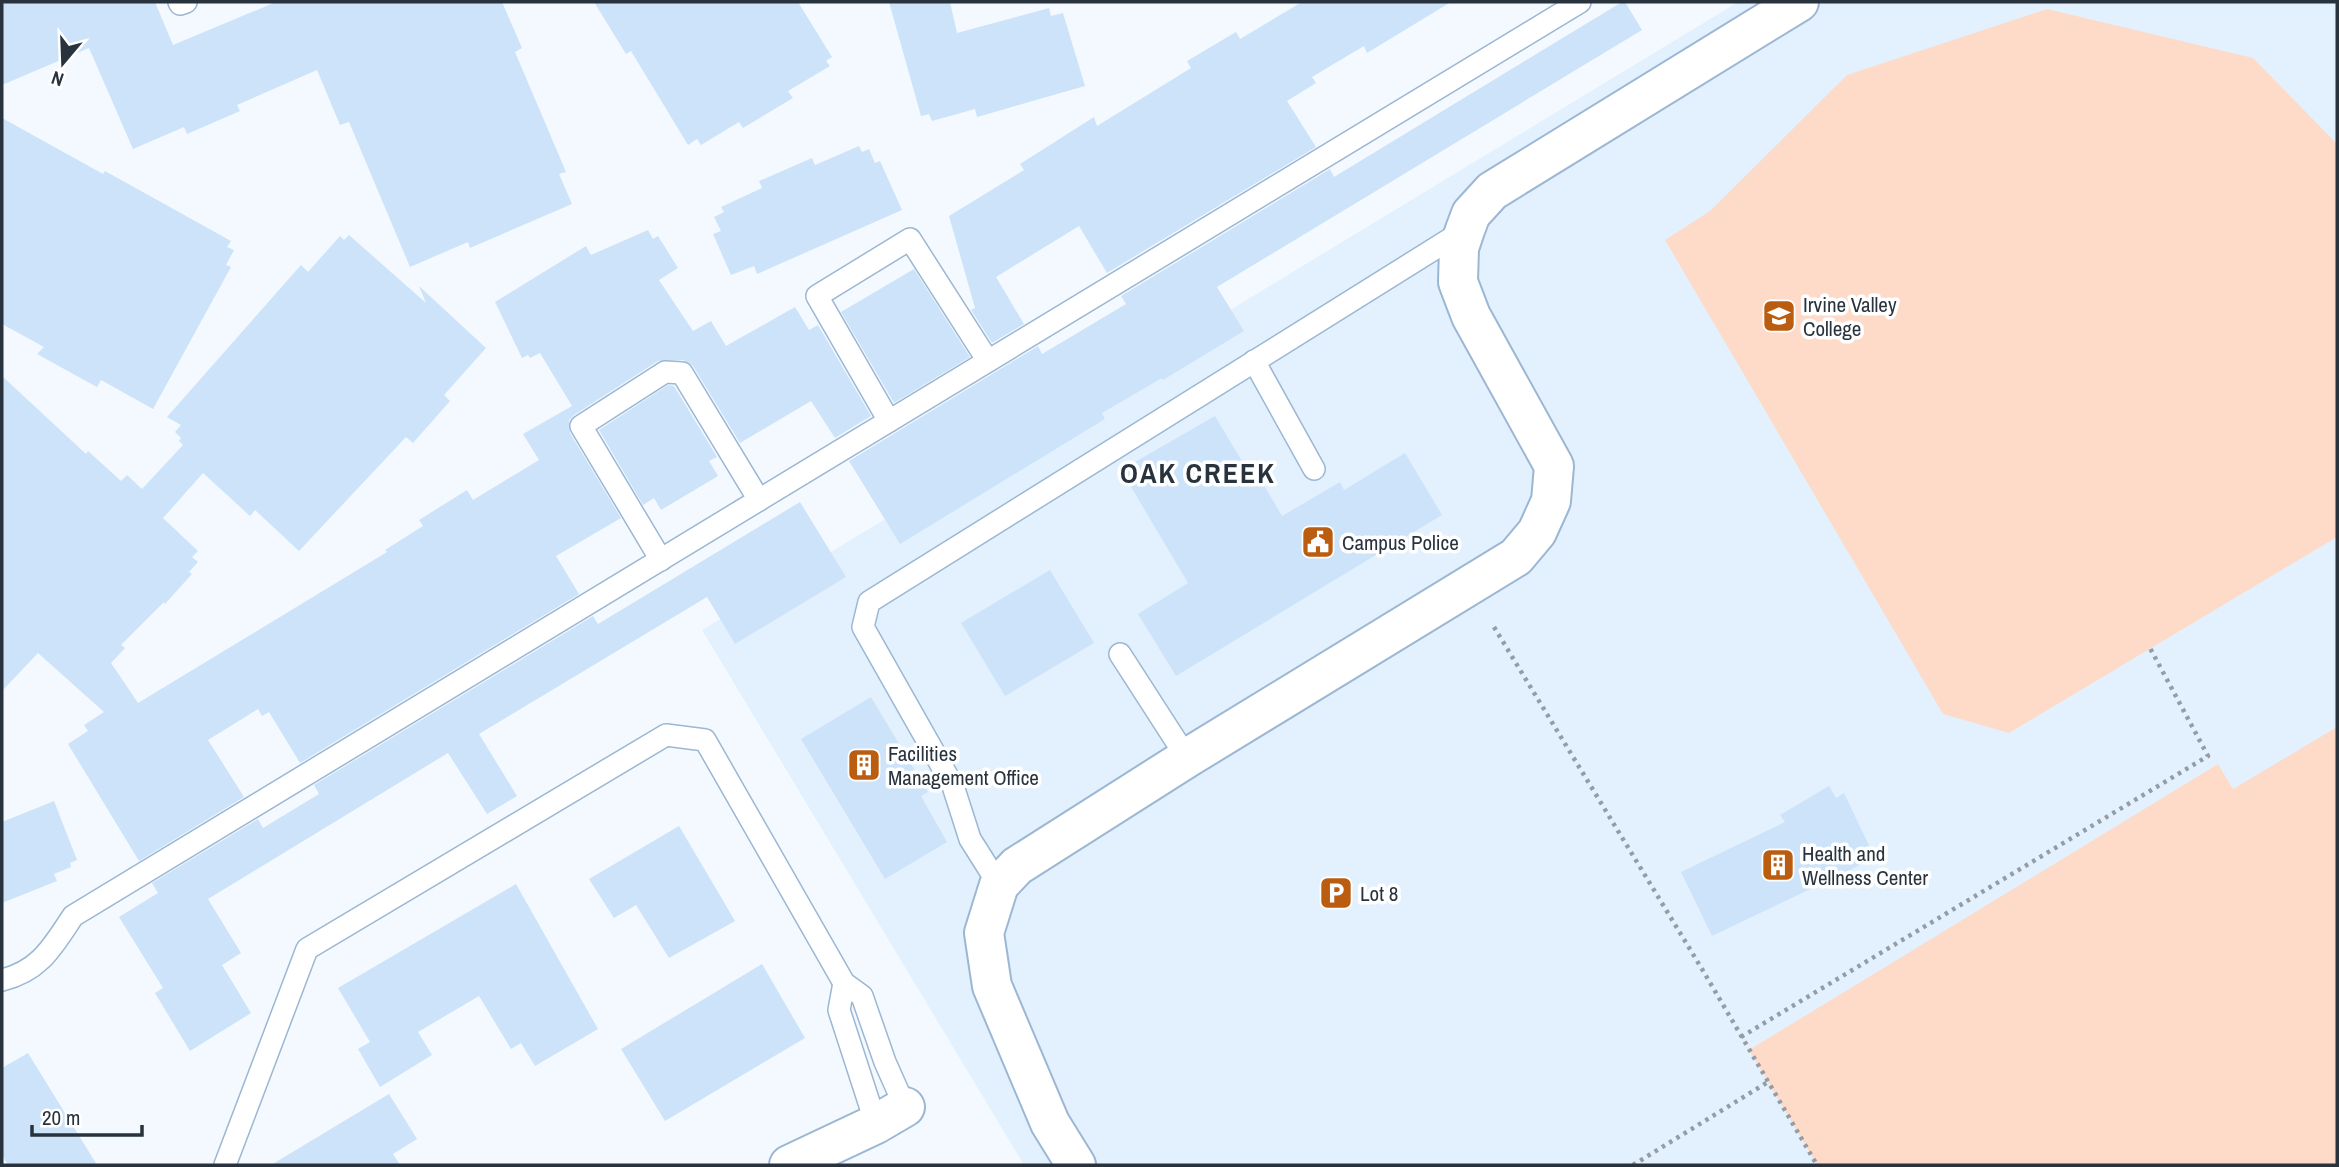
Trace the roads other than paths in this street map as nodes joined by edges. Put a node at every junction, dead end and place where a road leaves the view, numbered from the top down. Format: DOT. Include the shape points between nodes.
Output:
graph roads {
  1 [pos="179,2"];
  2 [pos="186,2"];
  3 [pos="1580,2"];
  4 [pos="1799,2"];
  5 [pos="1465,230"];
  6 [pos="988,361"];
  7 [pos="1254,361"];
  8 [pos="889,421"];
  9 [pos="1314,468"];
  10 [pos="760,500"];
  11 [pos="661,560"];
  12 [pos="1120,654"];
  13 [pos="1187,758"];
  14 [pos="999,885"];
  15 [pos="2,980"];
  16 [pos="844,983"];
  17 [pos="890,1116"];
  18 [pos="225,1165"];
  19 [pos="789,1165"];
  20 [pos="1076,1165"];
  1 -- 2 [label="lane"];
  3 -- 6 [label="lane"];
  4 -- 5 [label="street" via="1492,191 1471,215"];
  5 -- 7 [label="lane"];
  5 -- 13 [label="street" via="1458,248 1458,282 1471,316 1554,466 1551,501 1537,532 1516,557"];
  6 -- 8 [label="lane"];
  6 -- 8 [label="lane" via="910,239 817,296"];
  7 -- 9 [label="lane"];
  7 -- 14 [label="lane" via="869,602 863,627 954,786 970,839"];
  8 -- 10 [label="lane"];
  10 -- 11 [label="lane"];
  10 -- 11 [label="lane" via="682,373 665,372 581,426"];
  11 -- 15 [label="lane" via="73,916 44,959"];
  12 -- 13 [label="lane"];
  13 -- 14 [label="street" via="1017,866"];
  14 -- 20 [label="street" via="984,933 992,986 1050,1123"];
  16 -- 17 [label="lane" via="839,1010"];
  16 -- 17 [label="lane" via="862,996 885,1062"];
  16 -- 18 [label="lane" via="705,740 666,735 307,949"];
  17 -- 19 [label="street"];
}
